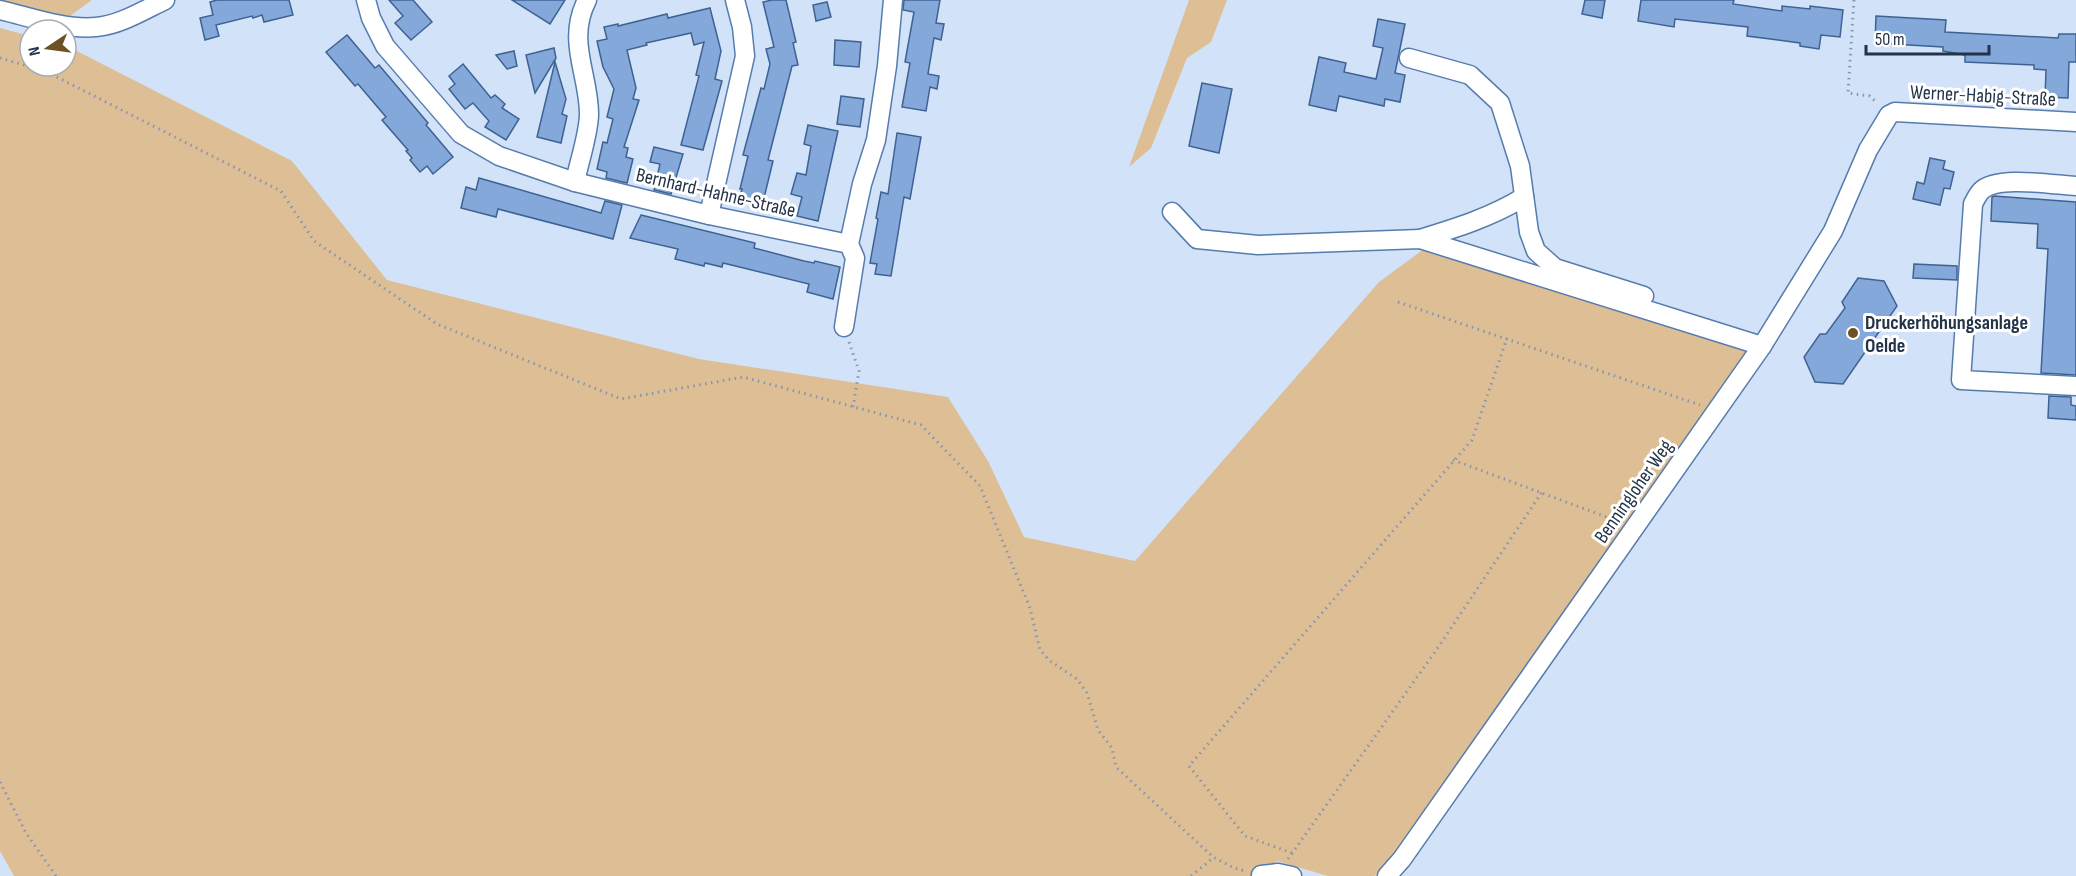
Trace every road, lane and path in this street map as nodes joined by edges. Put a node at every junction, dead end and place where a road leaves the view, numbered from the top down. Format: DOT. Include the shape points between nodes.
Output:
graph roads {
  1 [pos="165,0"];
  2 [pos="366,0"];
  3 [pos="587,0"];
  4 [pos="735,0"];
  5 [pos="893,0"];
  6 [pos="1854,0"];
  7 [pos="0,10"];
  8 [pos="1409,57"];
  9 [pos="0,58"];
  10 [pos="1888,115"];
  11 [pos="2076,122"];
  12 [pos="575,182"];
  13 [pos="2076,186"];
  14 [pos="1524,197"];
  15 [pos="1172,212"];
  16 [pos="709,215"];
  17 [pos="1420,239"];
  18 [pos="849,244"];
  19 [pos="1398,302"];
  20 [pos="844,327"];
  21 [pos="1507,338"];
  22 [pos="1765,341"];
  23 [pos="2076,386"];
  24 [pos="853,407"];
  25 [pos="1716,411"];
  26 [pos="1453,460"];
  27 [pos="1542,492"];
  28 [pos="1635,527"];
  29 [pos="0,782"];
  30 [pos="1292,853"];
  31 [pos="1213,857"];
  32 [pos="1277,875"];
  33 [pos="56,876"];
  34 [pos="1191,876"];
  35 [pos="1387,876"];
  1 -- 7 [label="street" via="96,27 68,26"];
  2 -- 12 [label="street, Bernhard-Hahne-Straße" via="386,46 461,134 499,156"];
  3 -- 12 [label="street" via="578,35 589,116"];
  4 -- 16 [label="street" via="745,56"];
  5 -- 18 [label="street" via="876,140"];
  6 -- 10 [label="path" via="1848,93 1870,96"];
  8 -- 14 [label="street" via="1470,75 1500,103 1520,166"];
  9 -- 24 [label="path" via="45,71 281,191 314,241 437,324 621,399 743,377"];
  10 -- 11 [label="street, Werner-Habig-Straße" via="1895,112"];
  10 -- 22 [label="street, Benningloher Weg" via="1868,150 1833,231"];
  12 -- 16 [label="street, Bernhard-Hahne-Straße"];
  13 -- 23 [label="street" via="2006,182 1992,185 1977,197 1973,204 1961,380"];
  14 -- 17 [label="street" via="1463,226"];
  14 -- 22 [label="street" via="1536,251 1555,268"];
  15 -- 17 [label="street" via="1197,238 1258,245"];
  16 -- 18 [label="street, Bernhard-Hahne-Straße"];
  17 -- 22 [label="street"];
  18 -- 20 [label="street" via="855,258"];
  19 -- 21 [label="path"];
  20 -- 24 [label="path" via="859,371"];
  21 -- 25 [label="path"];
  21 -- 26 [label="path" via="1472,440"];
  22 -- 25 [label="street, Benningloher Weg"];
  24 -- 31 [label="path" via="921,425 980,486 1029,608 1040,650 1077,679 1087,693 1098,730 1112,748 1116,767"];
  25 -- 28 [label="street, Benningloher Weg"];
  26 -- 27 [label="path"];
  26 -- 30 [label="path" via="1189,766 1245,836"];
  27 -- 28 [label="path"];
  27 -- 30 [label="path" via="1437,649"];
  28 -- 35 [label="street, Benningloher Weg"];
  29 -- 33 [label="path" via="26,833"];
  30 -- 32 [label="path"];
  31 -- 32 [label="path" via="1234,868"];
  31 -- 34 [label="path"];
}
